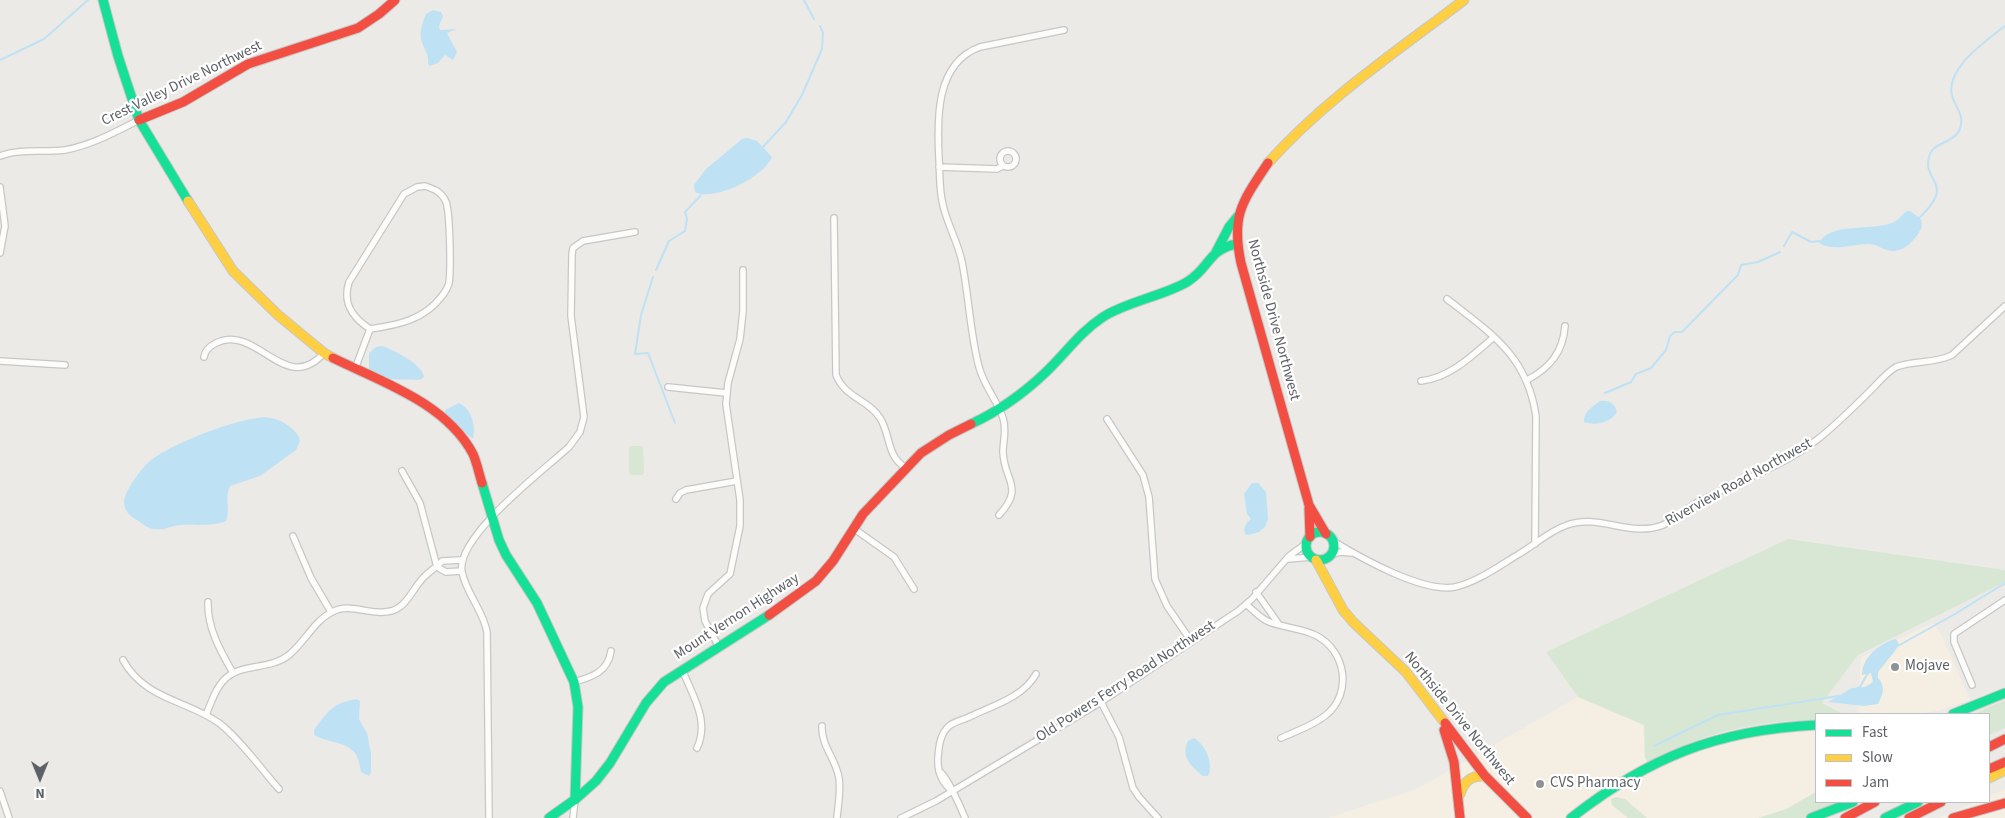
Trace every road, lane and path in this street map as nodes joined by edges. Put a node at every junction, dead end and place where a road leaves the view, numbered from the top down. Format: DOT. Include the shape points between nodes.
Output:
graph roads {
  1 [pos="103,0"];
  2 [pos="395,0"];
  3 [pos="1464,0"];
  4 [pos="1064,30"];
  5 [pos="139,120"];
  6 [pos="0,156"];
  7 [pos="1003,166"];
  8 [pos="940,167"];
  9 [pos="0,187"];
  10 [pos="1238,216"];
  11 [pos="834,218"];
  12 [pos="635,232"];
  13 [pos="1237,244"];
  14 [pos="1215,252"];
  15 [pos="0,253"];
  16 [pos="1240,258"];
  17 [pos="743,270"];
  18 [pos="1447,299"];
  19 [pos="2005,306"];
  20 [pos="1565,326"];
  21 [pos="370,329"];
  22 [pos="1494,337"];
  23 [pos="324,353"];
  24 [pos="204,357"];
  25 [pos="0,361"];
  26 [pos="65,365"];
  27 [pos="355,369"];
  28 [pos="1527,380"];
  29 [pos="1421,381"];
  30 [pos="668,387"];
  31 [pos="726,393"];
  32 [pos="1000,411"];
  33 [pos="1108,419"];
  34 [pos="906,468"];
  35 [pos="402,471"];
  36 [pos="737,481"];
  37 [pos="676,499"];
  38 [pos="1309,505"];
  39 [pos="491,515"];
  40 [pos="999,515"];
  41 [pos="853,528"];
  42 [pos="1326,534"];
  43 [pos="293,536"];
  44 [pos="1309,540"];
  45 [pos="1333,541"];
  46 [pos="1535,544"];
  47 [pos="1358,555"];
  48 [pos="1330,556"];
  49 [pos="1314,558"];
  50 [pos="1286,559"];
  51 [pos="461,560"];
  52 [pos="437,567"];
  53 [pos="461,571"];
  54 [pos="914,589"];
  55 [pos="1333,591"];
  56 [pos="1256,592"];
  57 [pos="2005,601"];
  58 [pos="208,602"];
  59 [pos="1246,604"];
  60 [pos="331,612"];
  61 [pos="1278,623"];
  62 [pos="1191,641"];
  63 [pos="719,647"];
  64 [pos="612,651"];
  65 [pos="124,660"];
  66 [pos="682,669"];
  67 [pos="233,673"];
  68 [pos="1036,674"];
  69 [pos="574,682"];
  70 [pos="1972,685"];
  71 [pos="2005,694"];
  72 [pos="1101,702"];
  73 [pos="1956,713"];
  74 [pos="206,715"];
  75 [pos="1440,718"];
  76 [pos="1815,725"];
  77 [pos="822,726"];
  78 [pos="1281,738"];
  79 [pos="2005,739"];
  80 [pos="1990,746"];
  81 [pos="697,748"];
  82 [pos="2005,762"];
  83 [pos="1990,769"];
  84 [pos="2005,770"];
  85 [pos="576,774"];
  86 [pos="1485,776"];
  87 [pos="1990,778"];
  88 [pos="595,783"];
  89 [pos="279,790"];
  90 [pos="952,791"];
  91 [pos="0,792"];
  92 [pos="1459,799"];
  93 [pos="574,800"];
  94 [pos="1850,803"];
  95 [pos="1873,803"];
  96 [pos="1916,803"];
  97 [pos="1940,803"];
  98 [pos="2005,803"];
  99 [pos="9,818"];
  100 [pos="489,818"];
  101 [pos="549,818"];
  102 [pos="573,818"];
  103 [pos="837,818"];
  104 [pos="901,818"];
  105 [pos="965,818"];
  106 [pos="1158,818"];
  107 [pos="1460,818"];
  108 [pos="1527,818"];
  109 [pos="1571,818"];
  110 [pos="1812,818"];
  111 [pos="1845,818"];
  112 [pos="1884,818"];
  113 [pos="1909,818"];
  114 [pos="1953,818"];
  1 -- 5 [label="main road"];
  2 -- 5 [label="main road, Crest Valley Drive Northwest" via="358,28 248,64 183,102"];
  3 -- 10 [label="main road, Northside Drive Northwest" via="1303,128 1261,172"];
  4 -- 8 [label="street" via="980,47 957,61 948,75 941,104 938,134"];
  5 -- 6 [label="street, Crest Valley Drive Northwest" via="77,147"];
  5 -- 23 [label="main road" via="233,271 278,315"];
  7 -- 8 [label="street" via="998,169"];
  8 -- 32 [label="street" via="942,204 962,261 978,365"];
  9 -- 15 [label="street" via="5,226"];
  10 -- 13 [label="main road, Northside Drive Northwest"];
  10 -- 14 [label="main road, Mount Vernon Highway"];
  11 -- 34 [label="street" via="836,375 845,390 879,416 892,454"];
  12 -- 39 [label="street" via="583,241 574,248 571,316 584,408 582,426 569,447"];
  13 -- 14 [label="main road"];
  13 -- 16 [label="main road, Northside Drive Northwest"];
  14 -- 16 [label="main road" via="1228,252"];
  14 -- 32 [label="main road, Mount Vernon Highway" via="1201,271 1187,282 1114,310 1095,322 1037,382"];
  16 -- 38 [label="main road, Northside Drive Northwest"];
  17 -- 31 [label="street" via="740,339"];
  18 -- 22 [label="street"];
  19 -- 46 [label="street, Riverview Road Northwest" via="1952,354 1897,367 1812,444 1761,474 1699,502 1664,524 1640,529 1592,522 1572,523"];
  20 -- 28 [label="street" via="1563,345 1557,356"];
  21 -- 21 [label="street" via="350,309 346,296 349,282 404,194 417,187 433,188 443,196 448,208 450,276 447,289 436,303 415,319"];
  21 -- 27 [label="street"];
  22 -- 28 [label="street" via="1515,360"];
  22 -- 29 [label="street" via="1435,380"];
  23 -- 24 [label="street" via="311,365 296,368 230,339 213,344"];
  23 -- 27 [label="main road"];
  25 -- 26 [label="street"];
  27 -- 39 [label="main road" via="424,403 465,441 474,456"];
  28 -- 46 [label="street" via="1536,416"];
  30 -- 31 [label="street"];
  31 -- 36 [label="street" via="726,415"];
  32 -- 34 [label="main road, Mount Vernon Highway" via="938,441"];
  32 -- 40 [label="street" via="1005,429 1004,458 1012,488 1009,502"];
  33 -- 62 [label="street" via="1143,475 1149,497 1157,584 1167,606"];
  34 -- 41 [label="main road, Mount Vernon Highway"];
  35 -- 52 [label="street" via="420,503"];
  36 -- 37 [label="street" via="686,490"];
  36 -- 63 [label="street" via="740,517 732,568 708,594 703,608 705,621"];
  38 -- 42 [label="main road, Northside Drive Northwest"];
  38 -- 44 [label="main road, Northside Drive Northwest"];
  39 -- 51 [label="street"];
  39 -- 69 [label="main road" via="506,555 537,604"];
  41 -- 54 [label="street" via="894,557"];
  41 -- 63 [label="main road, Mount Vernon Highway" via="834,561 816,581"];
  42 -- 44 [label="main road" via="1318,533"];
  42 -- 45 [label="main road"];
  43 -- 60 [label="street" via="311,578"];
  44 -- 49 [label="main road" via="1307,550"];
  44 -- 50 [label="street, Old Powers Ferry Road Northwest"];
  45 -- 47 [label="street, Riverview Road Northwest"];
  45 -- 48 [label="main road" via="1334,550"];
  46 -- 47 [label="street, Riverview Road Northwest" via="1483,575 1444,588 1423,585"];
  47 -- 48 [label="street, Riverview Road Northwest" via="1341,552"];
  48 -- 49 [label="main road" via="1320,560"];
  48 -- 55 [label="main road, Northside Drive Northwest"];
  49 -- 50 [label="street"];
  49 -- 55 [label="main road, Northside Drive Northwest"];
  50 -- 56 [label="street, Old Powers Ferry Road Northwest"];
  51 -- 52 [label="street" via="442,561"];
  51 -- 53 [label="street"];
  52 -- 53 [label="street" via="446,572"];
  52 -- 60 [label="street" via="424,577 408,600 392,610 377,612 347,608"];
  53 -- 100 [label="street" via="487,632"];
  55 -- 75 [label="main road, Northside Drive Northwest" via="1353,622 1406,672"];
  56 -- 59 [label="street, Old Powers Ferry Road Northwest"];
  56 -- 61 [label="street"];
  57 -- 70 [label="street" via="1953,636"];
  58 -- 67 [label="street" via="214,635"];
  59 -- 61 [label="street" via="1259,616"];
  59 -- 62 [label="street, Old Powers Ferry Road Northwest"];
  60 -- 67 [label="street" via="284,659"];
  61 -- 78 [label="street" via="1324,640 1336,654 1342,673 1341,692 1327,715"];
  62 -- 72 [label="street, Old Powers Ferry Road Northwest"];
  63 -- 66 [label="main road, Mount Vernon Highway"];
  64 -- 69 [label="street" via="600,671"];
  65 -- 74 [label="street" via="128,668 155,692"];
  66 -- 81 [label="street" via="702,719"];
  66 -- 88 [label="main road, Mount Vernon Highway" via="653,693"];
  67 -- 74 [label="street" via="220,686"];
  68 -- 90 [label="street" via="1030,685 1012,697 950,726 939,741 938,764 946,786"];
  69 -- 85 [label="main road" via="578,707"];
  71 -- 73 [label="main road"];
  72 -- 90 [label="street, Old Powers Ferry Road Northwest"];
  72 -- 106 [label="street" via="1120,737 1133,788"];
  74 -- 89 [label="street" via="228,731"];
  75 -- 86 [label="main road, Northside Drive Northwest"];
  75 -- 92 [label="main road" via="1453,754"];
  76 -- 109 [label="main road" via="1762,728 1697,744 1668,755 1630,776"];
  77 -- 103 [label="street" via="823,740 840,778"];
  79 -- 80 [label="main road"];
  82 -- 83 [label="main road"];
  84 -- 87 [label="main road"];
  85 -- 88 [label="main road" via="583,782"];
  85 -- 93 [label="main road"];
  86 -- 92 [label="main road" via="1467,780"];
  86 -- 108 [label="main road, Northside Drive Northwest"];
  88 -- 93 [label="main road, Mount Vernon Highway"];
  90 -- 104 [label="street, Old Powers Ferry Road Northwest"];
  90 -- 105 [label="street"];
  91 -- 99 [label="street"];
  92 -- 107 [label="main road"];
  93 -- 101 [label="main road, Mount Vernon Highway"];
  93 -- 102 [label="street"];
  94 -- 110 [label="main road"];
  95 -- 111 [label="main road"];
  96 -- 112 [label="main road"];
  97 -- 113 [label="main road"];
  98 -- 114 [label="main road"];
}
